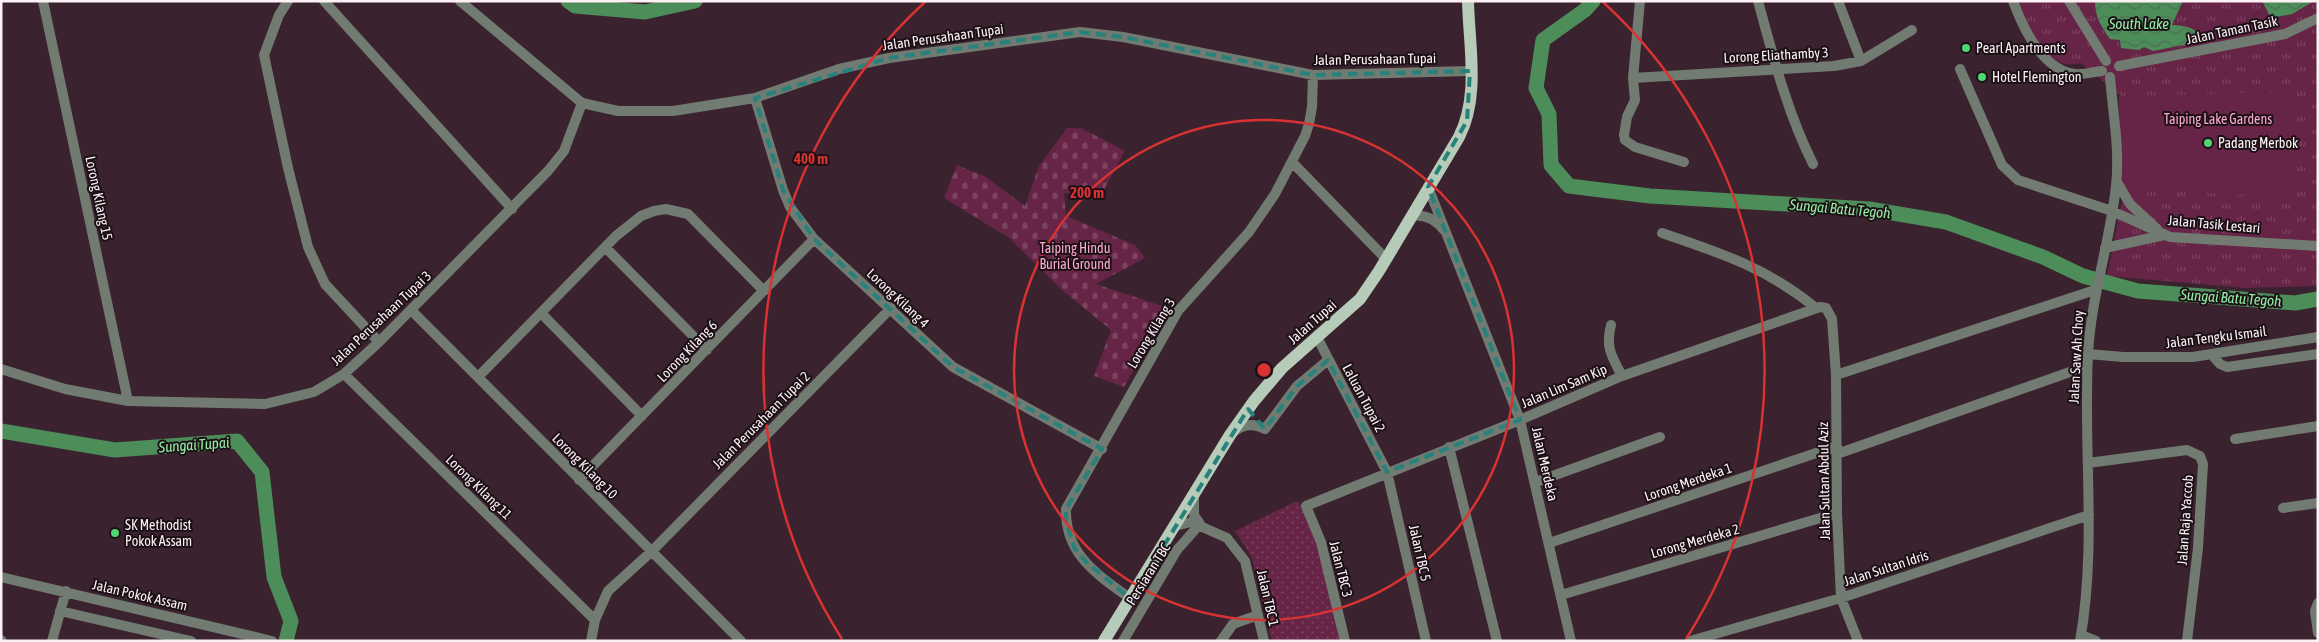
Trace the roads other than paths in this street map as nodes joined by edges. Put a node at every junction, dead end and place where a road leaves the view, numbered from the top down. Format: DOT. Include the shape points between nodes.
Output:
graph roads {
  1 [pos="43,1"];
  2 [pos="288,1"];
  3 [pos="324,1"];
  4 [pos="460,1"];
  5 [pos="1468,1"];
  6 [pos="1641,1"];
  7 [pos="1758,1"];
  8 [pos="1838,1"];
  9 [pos="2013,1"];
  10 [pos="2069,1"];
  11 [pos="2318,18"];
  12 [pos="1912,30"];
  13 [pos="1861,61"];
  14 [pos="1777,68"];
  15 [pos="1960,69"];
  16 [pos="2106,69"];
  17 [pos="1470,71"];
  18 [pos="1314,76"];
  19 [pos="1633,78"];
  20 [pos="755,98"];
  21 [pos="582,103"];
  22 [pos="1292,162"];
  23 [pos="1684,162"];
  24 [pos="1813,164"];
  25 [pos="2116,181"];
  26 [pos="1428,187"];
  27 [pos="512,208"];
  28 [pos="2112,211"];
  29 [pos="1410,216"];
  30 [pos="1662,233"];
  31 [pos="1448,235"];
  32 [pos="2164,235"];
  33 [pos="814,239"];
  34 [pos="2318,246"];
  35 [pos="606,248"];
  36 [pos="2105,248"];
  37 [pos="1386,259"];
  38 [pos="2096,287"];
  39 [pos="764,291"];
  40 [pos="891,308"];
  41 [pos="1816,308"];
  42 [pos="411,310"];
  43 [pos="541,312"];
  44 [pos="1611,325"];
  45 [pos="1317,337"];
  46 [pos="2318,338"];
  47 [pos="379,342"];
  48 [pos="707,350"];
  49 [pos="2088,354"];
  50 [pos="2211,354"];
  51 [pos="2318,354"];
  52 [pos="1328,360"];
  53 [pos="2087,366"];
  54 [pos="1,369"];
  55 [pos="344,374"];
  56 [pos="1836,374"];
  57 [pos="1622,376"];
  58 [pos="478,377"];
  59 [pos="128,401"];
  60 [pos="1254,401"];
  61 [pos="642,416"];
  62 [pos="1520,420"];
  63 [pos="2318,426"];
  64 [pos="1261,427"];
  65 [pos="1230,435"];
  66 [pos="1660,437"];
  67 [pos="2235,439"];
  68 [pos="1449,447"];
  69 [pos="1102,449"];
  70 [pos="1837,450"];
  71 [pos="2088,463"];
  72 [pos="1387,472"];
  73 [pos="579,480"];
  74 [pos="1536,482"];
  75 [pos="1194,495"];
  76 [pos="2318,503"];
  77 [pos="1306,506"];
  78 [pos="2283,508"];
  79 [pos="1837,513"];
  80 [pos="2089,516"];
  81 [pos="1200,524"];
  82 [pos="1175,526"];
  83 [pos="1549,543"];
  84 [pos="651,552"];
  85 [pos="1,577"];
  86 [pos="66,591"];
  87 [pos="1561,594"];
  88 [pos="1841,598"];
  89 [pos="1131,599"];
  90 [pos="2318,603"];
  91 [pos="60,611"];
  92 [pos="1258,614"];
  93 [pos="1120,617"];
  94 [pos="595,620"];
  95 [pos="2318,633"];
  96 [pos="2080,638"];
  97 [pos="52,641"];
  98 [pos="191,641"];
  99 [pos="272,641"];
  100 [pos="591,641"];
  101 [pos="741,641"];
  102 [pos="1093,641"];
  103 [pos="1104,641"];
  104 [pos="1123,641"];
  105 [pos="1221,641"];
  106 [pos="1264,641"];
  107 [pos="1344,641"];
  108 [pos="1426,641"];
  109 [pos="1496,641"];
  110 [pos="1571,641"];
  111 [pos="1690,641"];
  112 [pos="1858,641"];
  113 [pos="2096,641"];
  114 [pos="2187,641"];
  1 -- 59 [label="street, Lorong Kilang 15"];
  2 -- 47 [label="street" via="278,14 264,55 308,247 325,284"];
  3 -- 27 [label="street"];
  4 -- 21 [label="street, Jalan Perusahaan Tupai"];
  5 -- 17 [label="main road, Jalan Tupai"];
  6 -- 19 [label="street"];
  7 -- 14 [label="street"];
  8 -- 13 [label="street"];
  9 -- 16 [label="street" via="2027,34 2046,58 2059,68 2072,74"];
  10 -- 16 [label="street"];
  11 -- 16 [label="street, Jalan Taman Tasik" via="2285,34 2119,66 2117,74"];
  12 -- 13 [label="street, Lorong Eliathamby 3"];
  13 -- 14 [label="street, Lorong Eliathamby 3" via="1834,66"];
  14 -- 19 [label="street, Lorong Eliathamby 3"];
  14 -- 24 [label="street"];
  15 -- 28 [label="street, Jalan Tasik Lestari" via="2002,165 2010,174 2027,184"];
  16 -- 25 [label="street, Jalan Saw Ah Choy" via="2118,160"];
  17 -- 18 [label="street, Jalan Perusahaan Tupai"];
  17 -- 26 [label="main road, Jalan Tupai" via="1472,91 1467,121"];
  18 -- 20 [label="street, Jalan Perusahaan Tupai" via="1123,37 1080,32 889,58 840,69"];
  18 -- 22 [label="street, Lorong Kilang 3" via="1309,124"];
  19 -- 23 [label="street" via="1635,100 1624,126 1625,140 1635,147"];
  20 -- 21 [label="street, Jalan Perusahaan Tupai" via="673,111 618,111"];
  20 -- 33 [label="street, Lorong Kilang 4" via="790,207"];
  21 -- 27 [label="street, Jalan Perusahaan Tupai 3" via="564,151"];
  22 -- 37 [label="street"];
  22 -- 69 [label="street, Lorong Kilang 3" via="1249,232 1178,311"];
  25 -- 28 [label="street, Jalan Saw Ah Choy"];
  25 -- 32 [label="street" via="2130,204"];
  26 -- 29 [label="main road, Jalan Tupai"];
  26 -- 31 [label="street, Jalan Merdeka"];
  27 -- 42 [label="street, Jalan Perusahaan Tupai 3"];
  28 -- 32 [label="street, Jalan Tasik Lestari"];
  28 -- 36 [label="street, Jalan Saw Ah Choy"];
  29 -- 31 [label="street" via="1421,215 1431,219"];
  29 -- 37 [label="main road, Jalan Tupai"];
  30 -- 41 [label="street" via="1760,269"];
  31 -- 62 [label="street, Jalan Merdeka"];
  32 -- 34 [label="street, Jalan Tasik Lestari"];
  32 -- 36 [label="street"];
  33 -- 39 [label="street, Lorong Kilang 6"];
  33 -- 40 [label="street, Lorong Kilang 4"];
  35 -- 39 [label="street" via="641,216 660,210 677,210 688,214"];
  35 -- 43 [label="street"];
  35 -- 48 [label="street"];
  36 -- 38 [label="street, Jalan Saw Ah Choy"];
  37 -- 45 [label="main road, Jalan Tupai" via="1360,299"];
  38 -- 49 [label="street, Jalan Saw Ah Choy"];
  38 -- 56 [label="street"];
  39 -- 48 [label="street, Lorong Kilang 6"];
  40 -- 69 [label="street, Lorong Kilang 4" via="953,367"];
  40 -- 84 [label="street, Jalan Perusahaan Tupai 2"];
  41 -- 56 [label="street, Jalan Sultan Abdul Aziz" via="1826,308 1832,318"];
  41 -- 57 [label="street, Jalan Lim Sam Kip"];
  42 -- 47 [label="street, Jalan Perusahaan Tupai 3"];
  42 -- 58 [label="street, Lorong Kilang 10"];
  43 -- 58 [label="street"];
  43 -- 61 [label="street"];
  44 -- 57 [label="street" via="1607,339"];
  45 -- 52 [label="street, Laluan Tupai 2"];
  45 -- 60 [label="main road, Jalan Tupai" via="1282,368"];
  46 -- 50 [label="street, Jalan Tengku Ismail"];
  47 -- 55 [label="street, Jalan Perusahaan Tupai 3"];
  48 -- 61 [label="street, Lorong Kilang 6"];
  49 -- 50 [label="street, Jalan Tengku Ismail" via="2167,358"];
  49 -- 53 [label="street, Jalan Saw Ah Choy"];
  50 -- 51 [label="street" via="2220,364 2227,366"];
  52 -- 64 [label="street" via="1297,386 1265,429"];
  52 -- 72 [label="street, Laluan Tupai 2"];
  53 -- 70 [label="street"];
  53 -- 71 [label="street, Jalan Saw Ah Choy"];
  54 -- 59 [label="street, Jalan Perusahaan Tupai 3" via="65,389"];
  55 -- 59 [label="street, Jalan Perusahaan Tupai 3" via="314,392 265,404"];
  55 -- 94 [label="street, Lorong Kilang 11"];
  56 -- 70 [label="street, Jalan Sultan Abdul Aziz"];
  57 -- 62 [label="street, Jalan Lim Sam Kip"];
  58 -- 73 [label="street, Lorong Kilang 10"];
  60 -- 64 [label="street" via="1254,415"];
  60 -- 65 [label="main road, Jalan Tupai"];
  61 -- 73 [label="street, Lorong Kilang 6"];
  62 -- 68 [label="street, Jalan Lim Sam Kip"];
  62 -- 74 [label="street, Jalan Merdeka"];
  63 -- 67 [label="street"];
  64 -- 65 [label="street" via="1245,426"];
  65 -- 75 [label="main road, Jalan Tupai"];
  66 -- 74 [label="street"];
  68 -- 72 [label="street, Jalan Lim Sam Kip"];
  68 -- 109 [label="street"];
  69 -- 89 [label="street, Lorong Kilang 3" via="1066,510 1066,523 1075,549 1086,562"];
  70 -- 79 [label="street, Jalan Sultan Abdul Aziz"];
  70 -- 83 [label="street, Lorong Merdeka 1"];
  71 -- 80 [label="street, Jalan Saw Ah Choy"];
  71 -- 114 [label="street, Jalan Raja Yaccob" via="2187,450 2200,456 2203,464 2198,548"];
  72 -- 77 [label="street, Jalan Lim Sam Kip"];
  72 -- 108 [label="street, Jalan TBC 5"];
  73 -- 84 [label="street, Lorong Kilang 10"];
  74 -- 83 [label="street, Jalan Merdeka"];
  75 -- 81 [label="street" via="1194,515"];
  75 -- 82 [label="main road, Jalan Tupai"];
  76 -- 78 [label="street"];
  77 -- 107 [label="street, Jalan TBC 3" via="1321,542"];
  79 -- 87 [label="street, Lorong Merdeka 2"];
  79 -- 88 [label="street, Jalan Sultan Abdul Aziz"];
  80 -- 88 [label="street, Jalan Sultan Idris"];
  80 -- 96 [label="street, Jalan Saw Ah Choy" via="2088,570"];
  81 -- 82 [label="street" via="1191,522"];
  81 -- 92 [label="street, Jalan TBC 1" via="1227,538 1245,561"];
  81 -- 104 [label="street, Persiaran TBC" via="1178,550"];
  82 -- 89 [label="main road, Jalan Tupai"];
  83 -- 87 [label="street, Jalan Merdeka"];
  84 -- 94 [label="street, Jalan Perusahaan Tupai 2" via="608,591"];
  84 -- 101 [label="street, Lorong Kilang 10"];
  85 -- 86 [label="street, Jalan Pokok Assam"];
  86 -- 91 [label="street"];
  86 -- 99 [label="street, Jalan Pokok Assam"];
  87 -- 110 [label="street, Jalan Merdeka"];
  88 -- 111 [label="street, Jalan Sultan Idris"];
  88 -- 112 [label="street, Jalan Sultan Abdul Aziz"];
  89 -- 93 [label="main road, Jalan Tupai"];
  90 -- 95 [label="street" via="2315,611"];
  91 -- 97 [label="street"];
  91 -- 98 [label="street"];
  92 -- 105 [label="street" via="1233,624"];
  92 -- 106 [label="street, Jalan TBC 1"];
  93 -- 102 [label="main road"];
  93 -- 103 [label="main road, Jalan Tupai"];
  94 -- 100 [label="street, Jalan Perusahaan Tupai 2"];
  96 -- 113 [label="street"];
}
